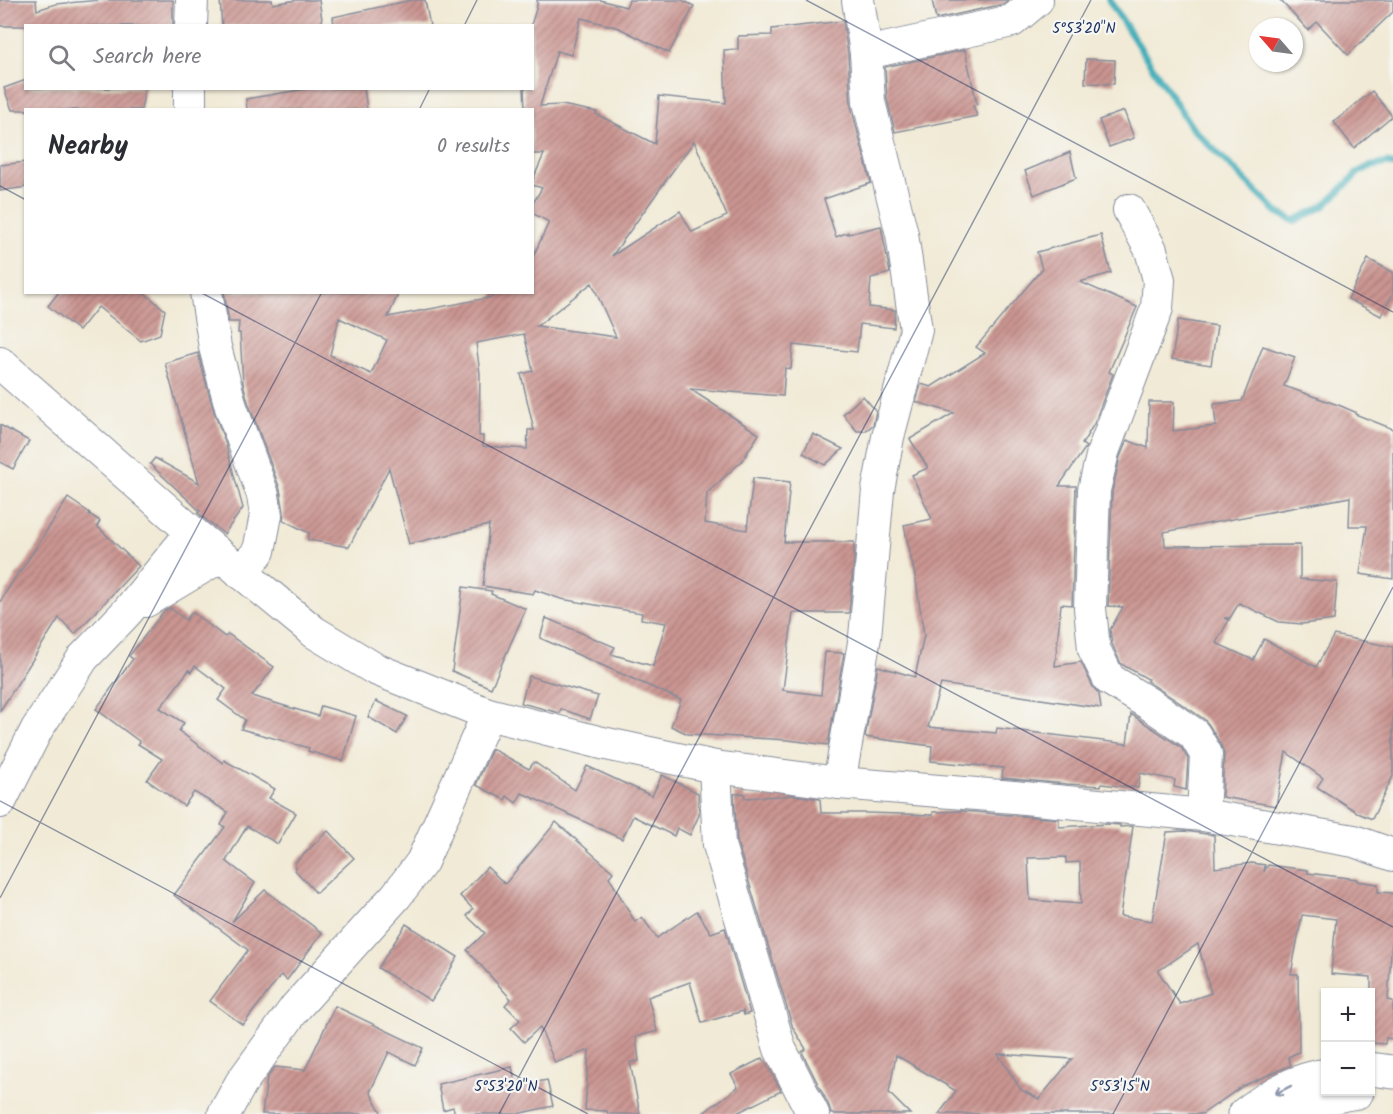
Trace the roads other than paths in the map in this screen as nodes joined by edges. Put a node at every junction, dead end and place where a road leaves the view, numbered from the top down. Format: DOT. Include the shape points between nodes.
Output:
graph roads {
  1 [pos="192,0"];
  2 [pos="858,0"];
  3 [pos="1037,0"];
  4 [pos="191,24"];
  5 [pos="866,53"];
  6 [pos="190,90"];
  7 [pos="190,108"];
  8 [pos="1129,210"];
  9 [pos="206,294"];
  10 [pos="2,370"];
  11 [pos="192,532"];
  12 [pos="231,564"];
  13 [pos="127,612"];
  14 [pos="488,714"];
  15 [pos="716,767"];
  16 [pos="839,783"];
  17 [pos="0,802"];
  18 [pos="1203,815"];
  19 [pos="1393,855"];
  20 [pos="1375,1070"];
  21 [pos="1393,1072"];
  22 [pos="1321,1077"];
  23 [pos="1375,1091"];
  24 [pos="1393,1093"];
  25 [pos="1334,1096"];
  26 [pos="225,1114"];
  27 [pos="813,1114"];
  28 [pos="1245,1114"];
  29 [pos="1285,1114"];
  1 -- 4 [label="street"];
  2 -- 5 [label="street"];
  3 -- 5 [label="street" via="1012,21"];
  5 -- 16 [label="street" via="869,102 903,234 916,330 878,490 866,637"];
  6 -- 7 [label="street"];
  8 -- 18 [label="street" via="1151,250 1159,280 1158,308 1103,452 1094,490 1090,609 1094,649 1109,679 1194,734 1206,754"];
  9 -- 12 [label="street" via="231,407 263,495 266,515 259,551"];
  10 -- 11 [label="street"];
  11 -- 12 [label="street"];
  11 -- 13 [label="street"];
  12 -- 13 [label="street"];
  12 -- 14 [label="street" via="314,632 375,669"];
  13 -- 17 [label="street" via="82,658 38,729"];
  14 -- 15 [label="street"];
  14 -- 26 [label="street" via="422,862 389,905 296,1007 241,1083"];
  15 -- 16 [label="street"];
  15 -- 27 [label="street" via="719,845 780,1049"];
  16 -- 18 [label="street"];
  18 -- 19 [label="street" via="1354,841"];
  20 -- 21 [label="main road"];
  22 -- 28 [label="main road, one-way" via="1287,1087"];
  23 -- 24 [label="main road"];
  25 -- 29 [label="main road"];
}
